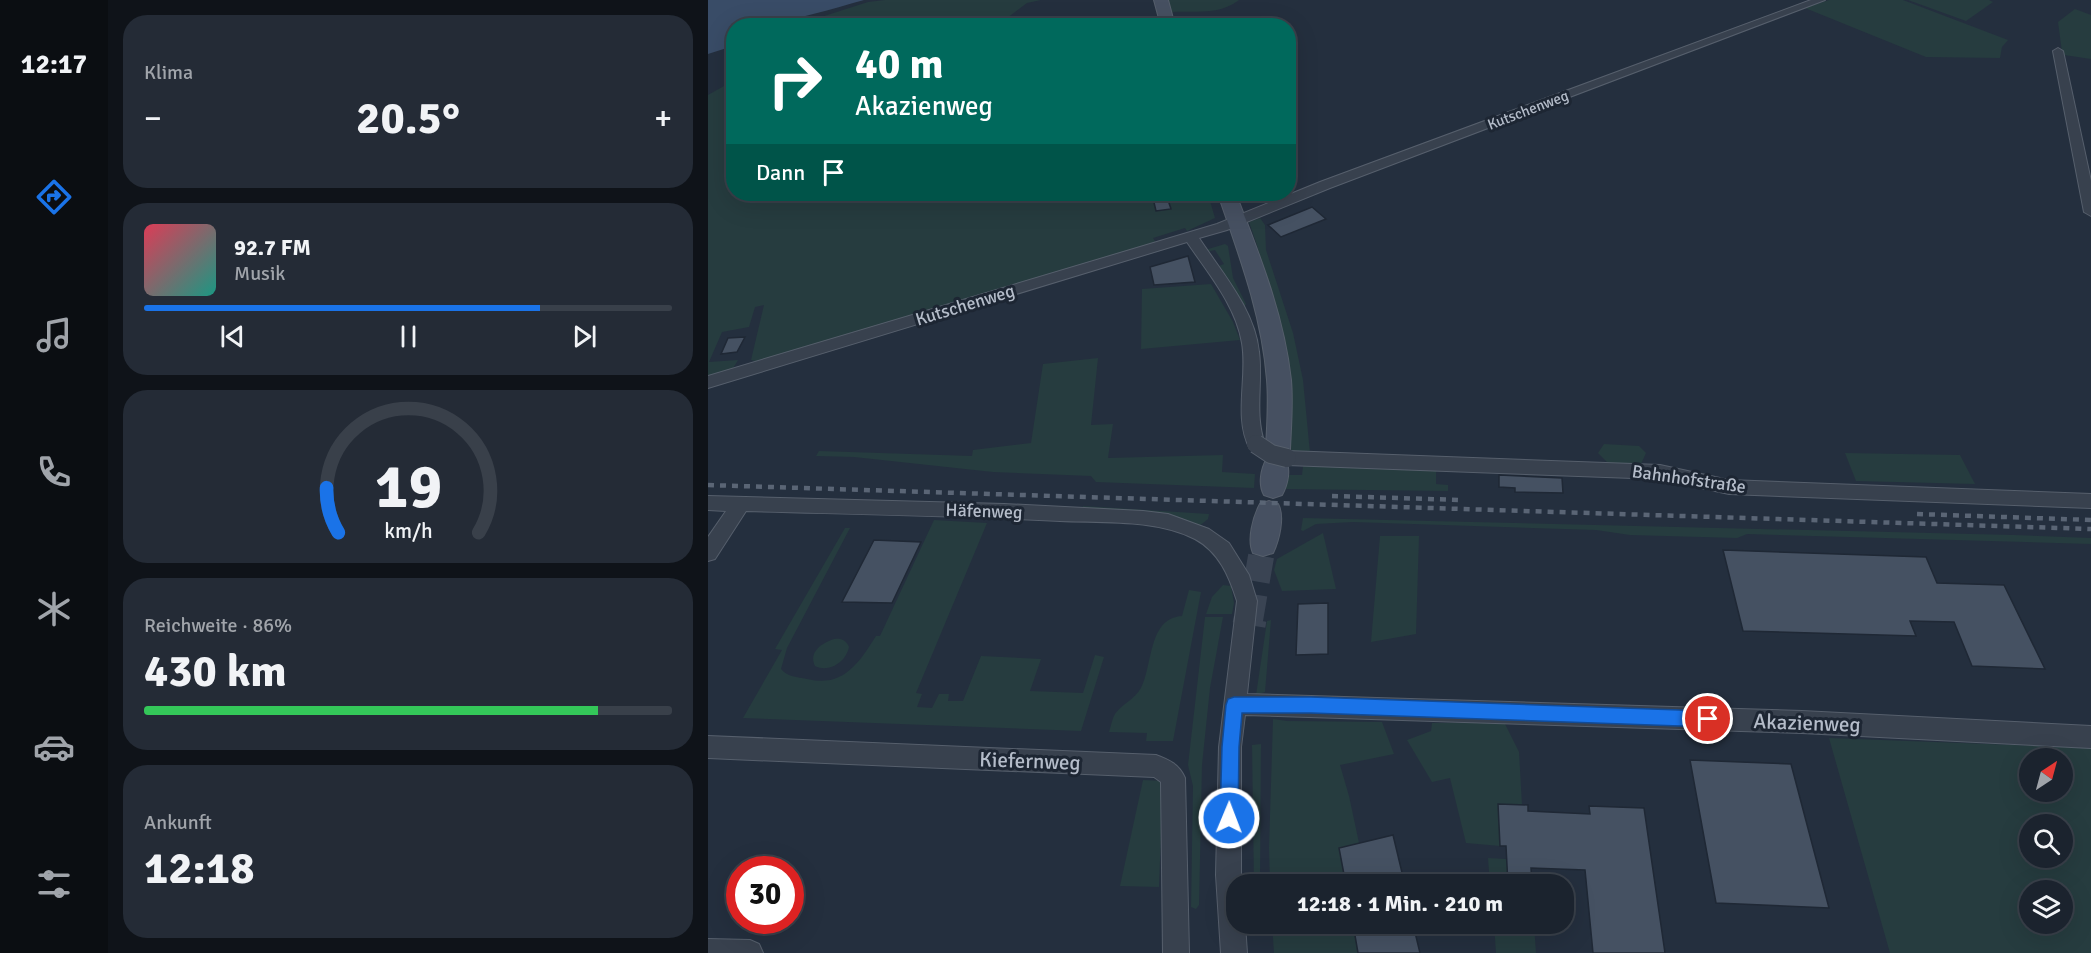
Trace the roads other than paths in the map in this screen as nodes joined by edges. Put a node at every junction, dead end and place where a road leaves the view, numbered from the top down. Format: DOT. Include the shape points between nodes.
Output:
graph roads {
  1 [pos="1161,0"];
  2 [pos="1820,0"];
  3 [pos="1166,18"];
  4 [pos="2058,51"];
  5 [pos="1296,197"];
  6 [pos="1228,201"];
  7 [pos="1286,201"];
  8 [pos="2091,212"];
  9 [pos="1230,224"];
  10 [pos="1191,237"];
  11 [pos="708,382"];
  12 [pos="1276,474"];
  13 [pos="2091,501"];
  14 [pos="708,503"];
  15 [pos="741,504"];
  16 [pos="1263,545"];
  17 [pos="708,553"];
  18 [pos="1234,705"];
  19 [pos="2091,737"];
  20 [pos="708,747"];
  21 [pos="708,952"];
  22 [pos="750,953"];
  23 [pos="1176,953"];
  24 [pos="1234,953"];
  1 -- 3 [label="main road"];
  2 -- 5 [label="street, Kutschenweg"];
  4 -- 8 [label="street"];
  6 -- 9 [label="main road"];
  7 -- 9 [label="street, Kutschenweg"];
  9 -- 10 [label="street, Kutschenweg"];
  9 -- 12 [label="main road" via="1267,312 1274,345 1279,379"];
  10 -- 11 [label="street, Kutschenweg"];
  10 -- 12 [label="street, Bahnhofstraße, bridge" via="1244,321 1253,380 1250,430 1256,444 1270,454"];
  12 -- 13 [label="street, Bahnhofstraße" via="1583,468 1660,472 1729,487"];
  12 -- 16 [label="main road"];
  14 -- 15 [label="street, Häfenweg"];
  15 -- 17 [label="street"];
  15 -- 18 [label="street, Häfenweg" via="1004,512 1168,522 1202,534 1222,549 1239,575 1247,601"];
  18 -- 19 [label="street, Akazienweg" via="1802,722"];
  18 -- 24 [label="street, Häfenweg" via="1228,866"];
  20 -- 23 [label="street, Kiefernweg" via="1156,766 1173,778"];
  21 -- 22 [label="street"];
}
